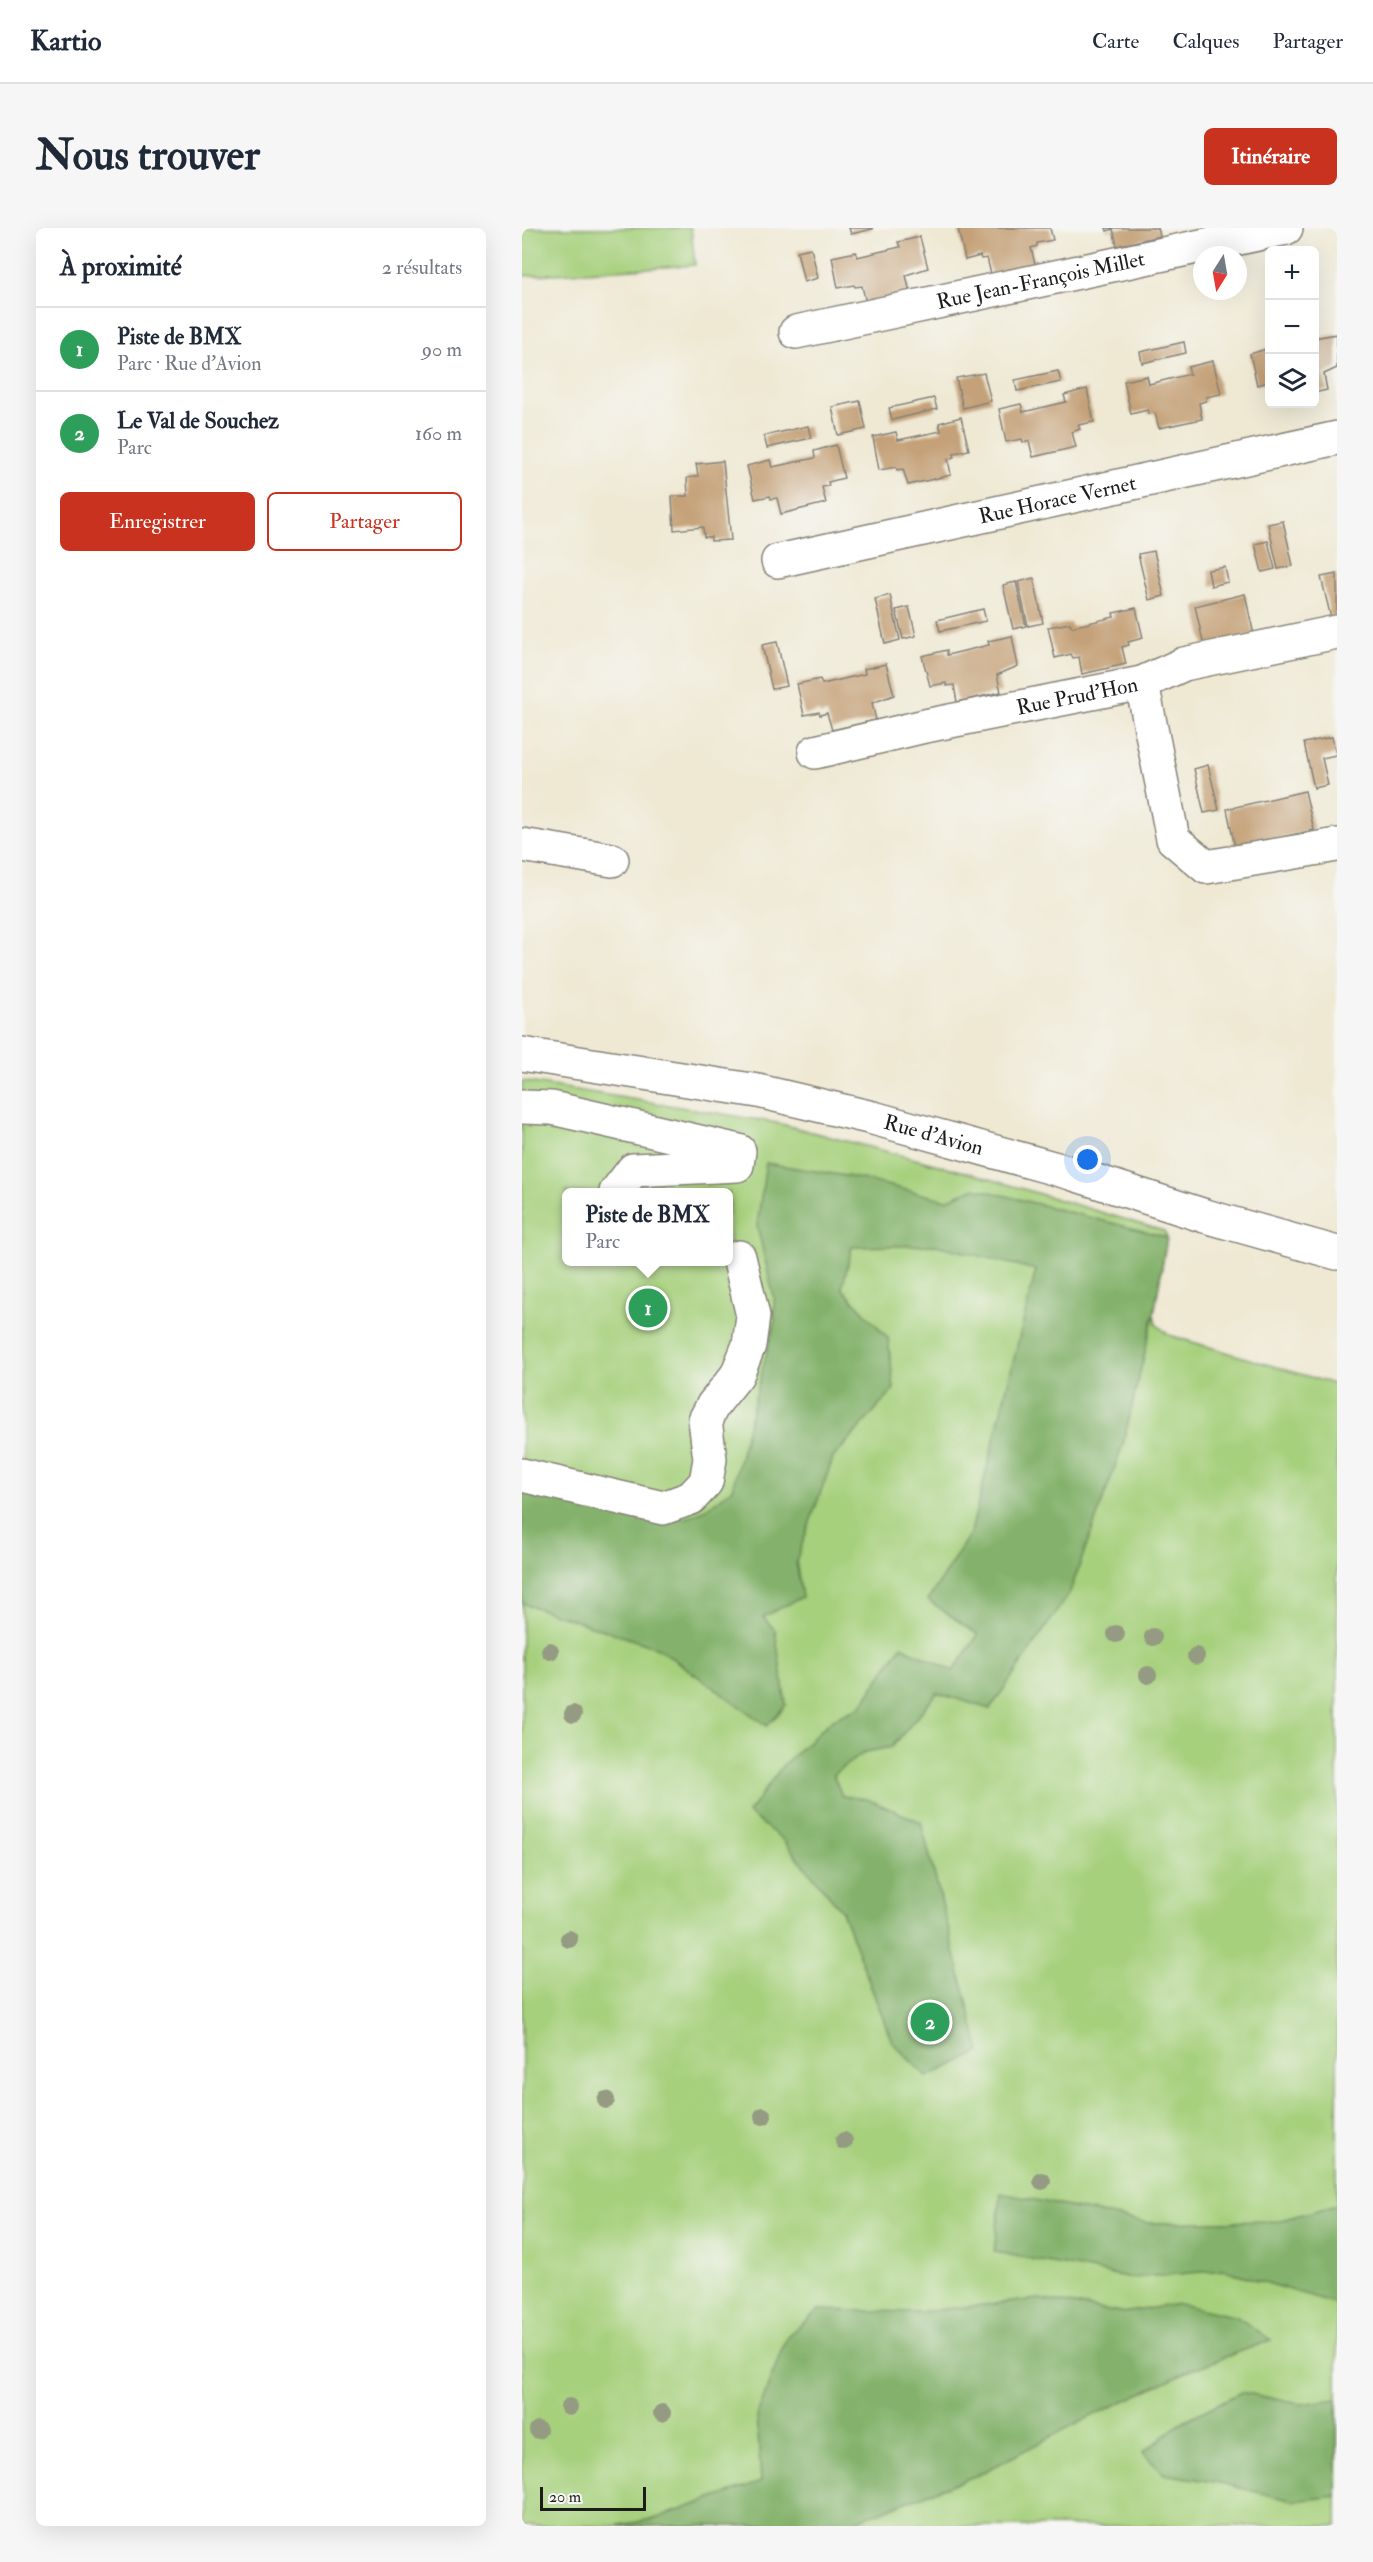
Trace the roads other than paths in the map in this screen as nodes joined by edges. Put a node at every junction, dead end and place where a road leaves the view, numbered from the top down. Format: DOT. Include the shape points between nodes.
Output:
graph roads {
  1 [pos="1286,228"];
  2 [pos="796,332"];
  3 [pos="1337,438"];
  4 [pos="778,561"];
  5 [pos="1337,632"];
  6 [pos="1142,683"];
  7 [pos="815,752"];
  8 [pos="522,845"];
  9 [pos="1337,845"];
  10 [pos="612,860"];
  11 [pos="522,1054"];
  12 [pos="522,1107"];
  13 [pos="619,1188"];
  14 [pos="1337,1253"];
  15 [pos="739,1257"];
  16 [pos="522,1475"];
  1 -- 2 [label="street, Rue Jean-François Millet"];
  3 -- 4 [label="street, Rue Horace Vernet"];
  5 -- 6 [label="street, Rue Prud'Hon" via="1184,664"];
  6 -- 7 [label="street, Rue Prud'Hon"];
  6 -- 9 [label="street" via="1173,839 1206,867"];
  8 -- 10 [label="street"];
  11 -- 14 [label="street, Rue d'Avion" via="758,1091 873,1118"];
  12 -- 13 [label="street" via="552,1108 739,1151 737,1165 633,1170"];
  15 -- 16 [label="street" via="753,1316 749,1345 737,1375 705,1420 710,1459 706,1482 691,1498 663,1508"];
}
